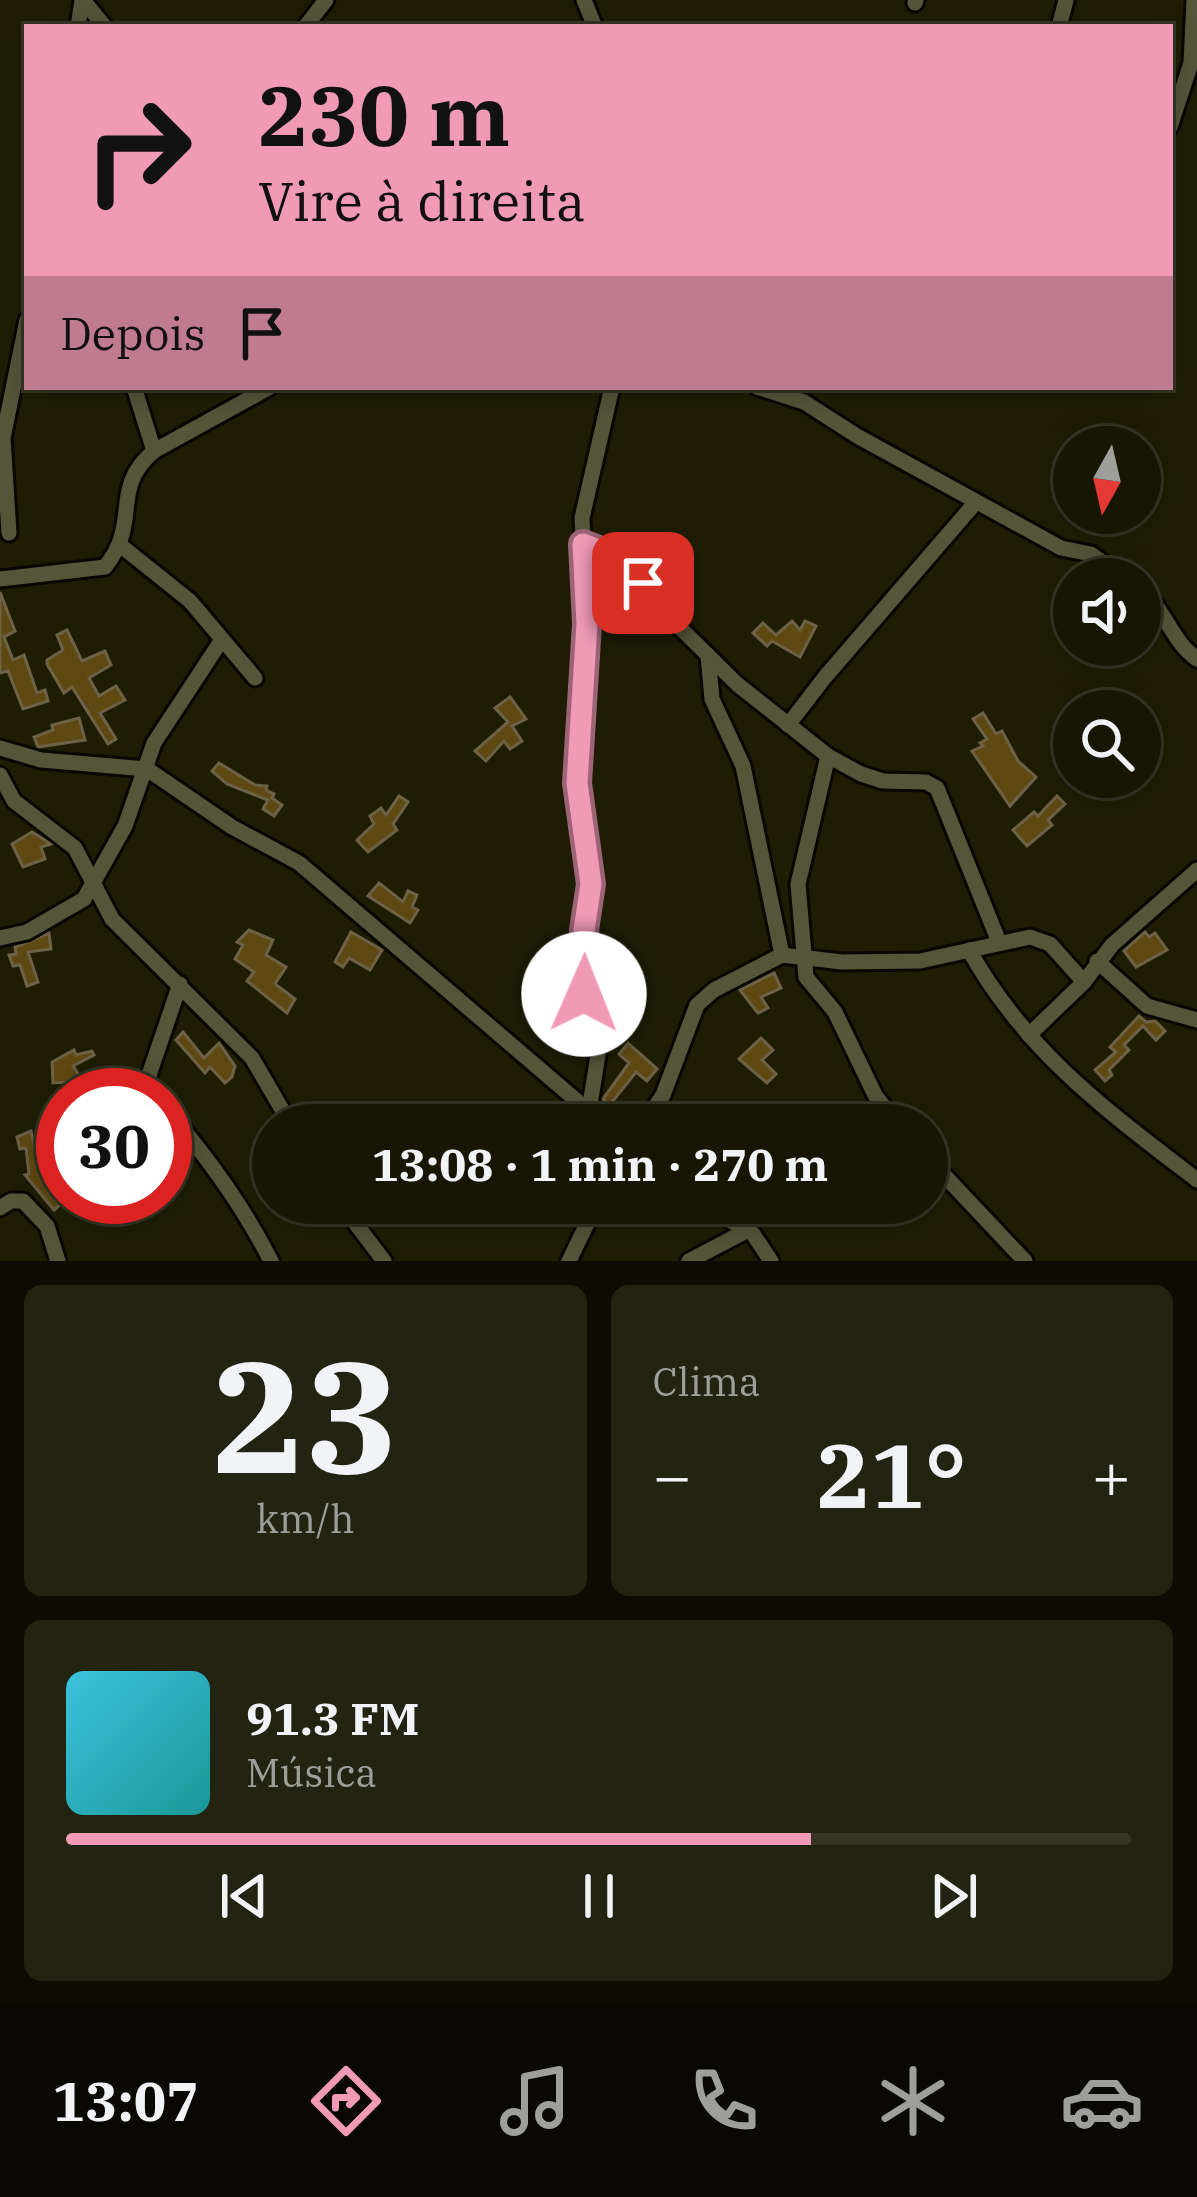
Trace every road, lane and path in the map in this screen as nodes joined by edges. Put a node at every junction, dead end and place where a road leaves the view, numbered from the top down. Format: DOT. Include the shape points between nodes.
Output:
graph roads {
  1 [pos="82,0"];
  2 [pos="326,0"];
  3 [pos="1194,0"];
  4 [pos="102,24"];
  5 [pos="307,24"];
  6 [pos="1173,118"];
  7 [pos="24,335"];
  8 [pos="135,390"];
  9 [pos="265,390"];
  10 [pos="611,390"];
  11 [pos="766,390"];
  12 [pos="154,451"];
  13 [pos="976,502"];
  14 [pos="9,533"];
  15 [pos="121,544"];
  16 [pos="583,544"];
  17 [pos="1096,558"];
  18 [pos="0,579"];
  19 [pos="1161,608"];
  20 [pos="221,641"];
  21 [pos="708,655"];
  22 [pos="1197,659"];
  23 [pos="255,678"];
  24 [pos="788,725"];
  25 [pos="0,748"];
  26 [pos="828,756"];
  27 [pos="147,769"];
  28 [pos="0,775"];
  29 [pos="1197,870"];
  30 [pos="94,885"];
  31 [pos="0,938"];
  32 [pos="999,942"];
  33 [pos="969,950"];
  34 [pos="782,955"];
  35 [pos="805,957"];
  36 [pos="1097,962"];
  37 [pos="1084,982"];
  38 [pos="180,984"];
  39 [pos="1197,1020"];
  40 [pos="1029,1035"];
  41 [pos="151,1068"];
  42 [pos="279,1104"];
  43 [pos="581,1104"];
  44 [pos="590,1104"];
  45 [pos="657,1104"];
  46 [pos="882,1104"];
  47 [pos="192,1139"];
  48 [pos="948,1179"];
  49 [pos="1197,1180"];
  50 [pos="0,1208"];
  51 [pos="356,1224"];
  52 [pos="587,1224"];
  53 [pos="738,1224"];
  54 [pos="748,1230"];
  55 [pos="58,1261"];
  56 [pos="271,1261"];
  57 [pos="384,1261"];
  58 [pos="569,1261"];
  59 [pos="689,1261"];
  60 [pos="771,1261"];
  61 [pos="1024,1261"];
  1 -- 4 [label="street"];
  2 -- 5 [label="street"];
  3 -- 6 [label="street" via="1191,63"];
  7 -- 14 [label="street" via="4,438"];
  8 -- 12 [label="street"];
  9 -- 12 [label="street"];
  10 -- 16 [label="street" via="585,496"];
  11 -- 13 [label="street" via="804,402"];
  12 -- 15 [label="street" via="128,482"];
  13 -- 17 [label="street"];
  13 -- 24 [label="street"];
  15 -- 18 [label="street" via="97,570"];
  15 -- 20 [label="street" via="190,601"];
  16 -- 21 [label="street" via="619,558"];
  16 -- 44 [label="street" via="587,624 577,783 591,884 584,994 598,1055"];
  19 -- 22 [label="street"];
  20 -- 23 [label="street"];
  20 -- 27 [label="street" via="168,717"];
  21 -- 24 [label="street"];
  21 -- 34 [label="street" via="712,699 743,766"];
  24 -- 26 [label="street"];
  25 -- 27 [label="street" via="41,760"];
  26 -- 32 [label="street" via="883,781 937,788"];
  26 -- 35 [label="street" via="798,884"];
  27 -- 30 [label="street"];
  27 -- 43 [label="street" via="329,886"];
  28 -- 30 [label="street" via="14,802 75,848"];
  29 -- 36 [label="street"];
  30 -- 31 [label="street" via="74,908"];
  30 -- 38 [label="street" via="112,919"];
  32 -- 33 [label="street"];
  32 -- 37 [label="street" via="1044,941"];
  33 -- 35 [label="street" via="920,961"];
  33 -- 40 [label="street" via="994,996"];
  34 -- 35 [label="street"];
  34 -- 45 [label="street" via="697,1005"];
  35 -- 46 [label="street" via="806,977 835,1012"];
  36 -- 37 [label="street"];
  36 -- 39 [label="street" via="1147,1006"];
  37 -- 40 [label="street"];
  38 -- 41 [label="street"];
  38 -- 42 [label="street" via="252,1058"];
  40 -- 49 [label="street" via="1091,1099"];
  47 -- 56 [label="street"];
  48 -- 61 [label="street"];
  50 -- 55 [label="street" via="23,1201 41,1217"];
  51 -- 57 [label="street"];
  52 -- 58 [label="street"];
  53 -- 54 [label="street"];
  54 -- 59 [label="street"];
  54 -- 60 [label="street"];
}
